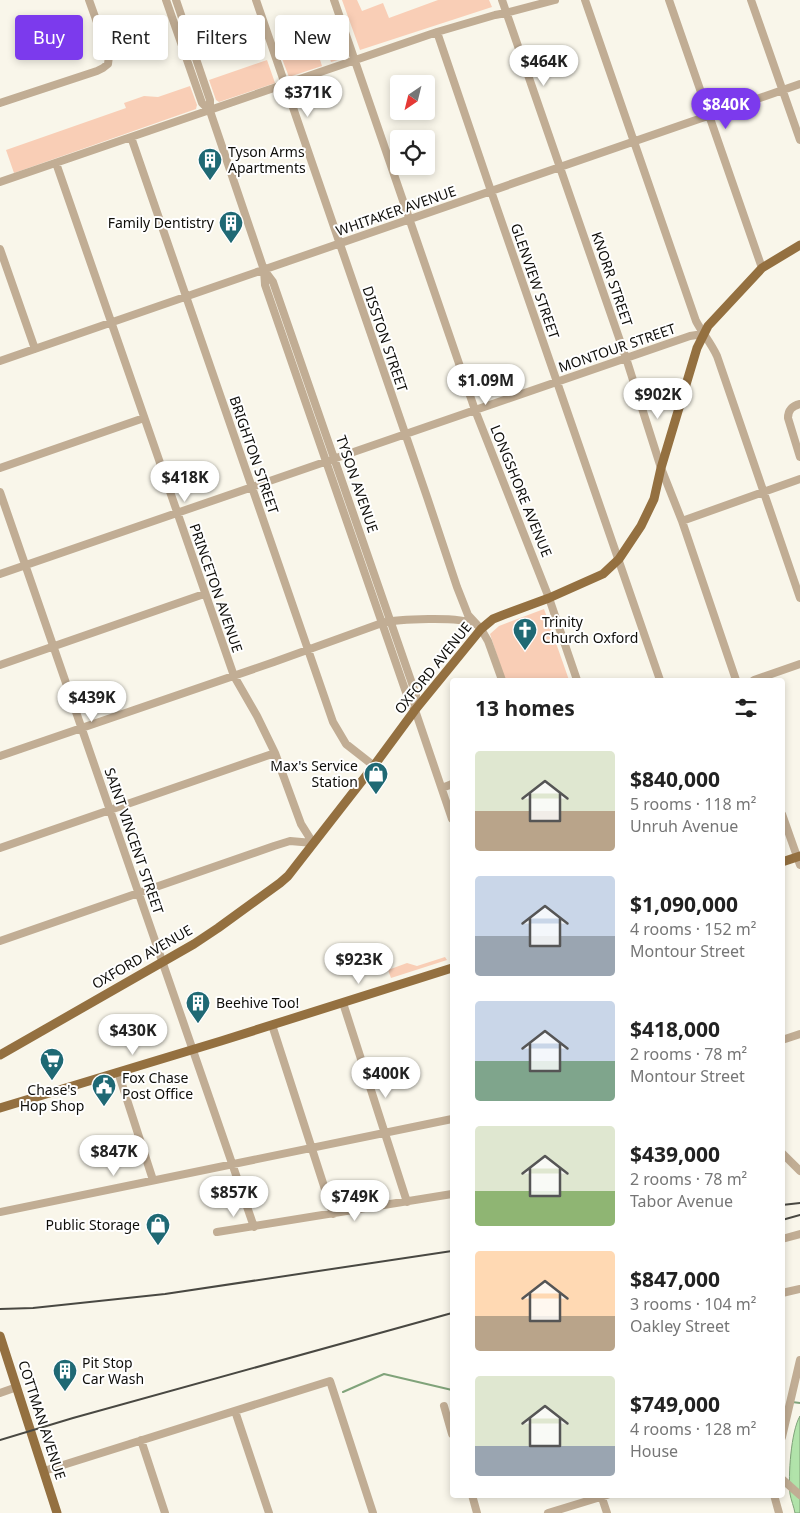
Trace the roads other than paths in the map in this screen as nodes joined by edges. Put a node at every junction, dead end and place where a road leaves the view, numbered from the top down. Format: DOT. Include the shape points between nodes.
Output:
graph roads {
  1 [pos="90,0"];
  2 [pos="166,0"];
  3 [pos="176,0"];
  4 [pos="256,0"];
  5 [pos="334,0"];
  6 [pos="502,0"];
  7 [pos="556,0"];
  8 [pos="585,0"];
  9 [pos="669,0"];
  10 [pos="751,0"];
  11 [pos="506,13"];
  12 [pos="182,15"];
  13 [pos="177,30"];
  14 [pos="437,32"];
  15 [pos="197,60"];
  16 [pos="355,60"];
  17 [pos="284,84"];
  18 [pos="800,84"];
  19 [pos="782,90"];
  20 [pos="0,103"];
  21 [pos="210,111"];
  22 [pos="709,116"];
  23 [pos="131,138"];
  24 [pos="800,140"];
  25 [pos="633,142"];
  26 [pos="56,163"];
  27 [pos="560,167"];
  28 [pos="0,182"];
  29 [pos="490,191"];
  30 [pos="409,220"];
  31 [pos="339,244"];
  32 [pos="800,245"];
  33 [pos="0,249"];
  34 [pos="762,268"];
  35 [pos="264,270"];
  36 [pos="186,297"];
  37 [pos="111,323"];
  38 [pos="703,334"];
  39 [pos="35,349"];
  40 [pos="626,358"];
  41 [pos="0,361"];
  42 [pos="557,382"];
  43 [pos="800,404"];
  44 [pos="475,410"];
  45 [pos="144,418"];
  46 [pos="404,434"];
  47 [pos="800,457"];
  48 [pos="331,460"];
  49 [pos="0,468"];
  50 [pos="661,468"];
  51 [pos="800,479"];
  52 [pos="252,487"];
  53 [pos="0,492"];
  54 [pos="763,492"];
  55 [pos="176,513"];
  56 [pos="682,521"];
  57 [pos="362,540"];
  58 [pos="354,542"];
  59 [pos="619,559"];
  60 [pos="25,565"];
  61 [pos="0,574"];
  62 [pos="204,594"];
  63 [pos="549,598"];
  64 [pos="800,598"];
  65 [pos="390,621"];
  66 [pos="382,623"];
  67 [pos="481,629"];
  68 [pos="53,646"];
  69 [pos="308,650"];
  70 [pos="800,664"];
  71 [pos="0,665"];
  72 [pos="234,676"];
  73 [pos="501,678"];
  74 [pos="575,678"];
  75 [pos="659,678"];
  76 [pos="735,678"];
  77 [pos="760,678"];
  78 [pos="415,710"];
  79 [pos="82,728"];
  80 [pos="275,753"];
  81 [pos="0,756"];
  82 [pos="374,766"];
  83 [pos="450,785"];
  84 [pos="442,788"];
  85 [pos="110,810"];
  86 [pos="450,813"];
  87 [pos="785,822"];
  88 [pos="313,843"];
  89 [pos="0,848"];
  90 [pos="799,859"];
  91 [pos="785,861"];
  92 [pos="139,893"];
  93 [pos="0,941"];
  94 [pos="162,962"];
  95 [pos="450,969"];
  96 [pos="343,1003"];
  97 [pos="272,1025"];
  98 [pos="800,1034"];
  99 [pos="785,1039"];
  100 [pos="193,1050"];
  101 [pos="0,1055"];
  102 [pos="118,1072"];
  103 [pos="0,1108"];
  104 [pos="450,1118"];
  105 [pos="385,1133"];
  106 [pos="312,1148"];
  107 [pos="785,1156"];
  108 [pos="232,1165"];
  109 [pos="800,1170"];
  110 [pos="153,1180"];
  111 [pos="450,1194"];
  112 [pos="407,1202"];
  113 [pos="0,1212"];
  114 [pos="333,1214"];
  115 [pos="254,1227"];
  116 [pos="217,1232"];
  117 [pos="800,1234"];
  118 [pos="785,1238"];
  119 [pos="800,1288"];
  120 [pos="785,1292"];
  121 [pos="0,1336"];
  122 [pos="800,1360"];
  123 [pos="17,1388"];
  124 [pos="0,1393"];
  125 [pos="444,1406"];
  126 [pos="234,1411"];
  127 [pos="785,1425"];
  128 [pos="450,1427"];
  129 [pos="141,1440"];
  130 [pos="44,1471"];
  131 [pos="785,1481"];
  132 [pos="800,1495"];
  133 [pos="473,1498"];
  134 [pos="594,1498"];
  135 [pos="604,1498"];
  136 [pos="775,1498"];
  137 [pos="56,1513"];
  138 [pos="165,1513"];
  139 [pos="269,1513"];
  140 [pos="373,1513"];
  141 [pos="477,1513"];
  142 [pos="548,1513"];
  143 [pos="607,1513"];
  144 [pos="779,1513"];
  1 -- 20 [label="street" via="109,56 108,64"];
  2 -- 13 [label="street, TYSON AVENUE"];
  3 -- 12 [label="street, TYSON AVENUE"];
  4 -- 17 [label="street, DISSTON STREET"];
  5 -- 16 [label="street, LONGSHORE AVENUE"];
  6 -- 11 [label="street, KNORR STREET"];
  7 -- 11 [label="street"];
  8 -- 25 [label="street"];
  9 -- 22 [label="street"];
  10 -- 19 [label="street"];
  11 -- 14 [label="street"];
  11 -- 27 [label="street, KNORR STREET"];
  13 -- 21 [label="street, TYSON AVENUE" via="202,103"];
  14 -- 16 [label="street"];
  14 -- 29 [label="street, GLENVIEW STREET"];
  15 -- 21 [label="street, TYSON AVENUE" via="210,100"];
  16 -- 17 [label="street"];
  16 -- 30 [label="street, LONGSHORE AVENUE"];
  17 -- 21 [label="street"];
  17 -- 31 [label="street, DISSTON STREET"];
  18 -- 19 [label="street, WHITAKER AVENUE"];
  19 -- 22 [label="street, WHITAKER AVENUE"];
  19 -- 24 [label="street"];
  21 -- 23 [label="street"];
  21 -- 35 [label="street, TYSON AVENUE"];
  22 -- 25 [label="street, WHITAKER AVENUE"];
  22 -- 34 [label="street"];
  23 -- 26 [label="street"];
  23 -- 36 [label="street, BRIGHTON STREET"];
  25 -- 27 [label="street, WHITAKER AVENUE"];
  25 -- 38 [label="street"];
  26 -- 28 [label="street"];
  26 -- 37 [label="street, PRINCETON AVENUE"];
  27 -- 29 [label="street, WHITAKER AVENUE"];
  27 -- 40 [label="street, KNORR STREET"];
  29 -- 30 [label="street, WHITAKER AVENUE"];
  29 -- 42 [label="street, GLENVIEW STREET"];
  30 -- 31 [label="street, WHITAKER AVENUE"];
  30 -- 44 [label="street, LONGSHORE AVENUE"];
  31 -- 35 [label="street, WHITAKER AVENUE"];
  31 -- 46 [label="street, DISSTON STREET"];
  32 -- 34 [label="main road, OXFORD AVENUE"];
  33 -- 39 [label="street"];
  34 -- 38 [label="main road, OXFORD AVENUE" via="713,318"];
  35 -- 36 [label="street, WHITAKER AVENUE"];
  35 -- 48 [label="street, TYSON AVENUE" via="265,285"];
  36 -- 37 [label="street, WHITAKER AVENUE"];
  36 -- 52 [label="street, BRIGHTON STREET"];
  37 -- 39 [label="street, WHITAKER AVENUE"];
  37 -- 45 [label="street, PRINCETON AVENUE"];
  38 -- 40 [label="street, MONTOUR STREET"];
  38 -- 50 [label="main road, OXFORD AVENUE"];
  38 -- 54 [label="street" via="717,356"];
  39 -- 41 [label="street, WHITAKER AVENUE"];
  40 -- 42 [label="street, MONTOUR STREET"];
  40 -- 50 [label="street, KNORR STREET"];
  42 -- 44 [label="street, MONTOUR STREET"];
  42 -- 59 [label="street, GLENVIEW STREET"];
  43 -- 47 [label="street" via="790,411 788,418"];
  44 -- 46 [label="street, MONTOUR STREET"];
  44 -- 63 [label="street, LONGSHORE AVENUE"];
  45 -- 49 [label="street"];
  45 -- 55 [label="street, PRINCETON AVENUE"];
  46 -- 48 [label="street, MONTOUR STREET"];
  46 -- 67 [label="street, DISSTON STREET" via="468,615"];
  48 -- 52 [label="street, MONTOUR STREET"];
  48 -- 57 [label="street, TYSON AVENUE"];
  48 -- 58 [label="street, TYSON AVENUE"];
  50 -- 56 [label="street, KNORR STREET"];
  50 -- 59 [label="main road, OXFORD AVENUE" via="654,499"];
  51 -- 54 [label="street"];
  52 -- 55 [label="street, MONTOUR STREET"];
  52 -- 69 [label="street, BRIGHTON STREET"];
  53 -- 60 [label="street, SAINT VINCENT STREET"];
  54 -- 56 [label="street"];
  54 -- 64 [label="street"];
  55 -- 60 [label="street, MONTOUR STREET"];
  55 -- 62 [label="street, PRINCETON AVENUE"];
  56 -- 76 [label="street, KNORR STREET"];
  57 -- 58 [label="street"];
  57 -- 65 [label="street, TYSON AVENUE"];
  58 -- 66 [label="street, TYSON AVENUE"];
  59 -- 63 [label="main road, OXFORD AVENUE" via="603,574"];
  59 -- 75 [label="street, GLENVIEW STREET"];
  60 -- 61 [label="street, MONTOUR STREET"];
  60 -- 68 [label="street, SAINT VINCENT STREET"];
  62 -- 68 [label="street"];
  62 -- 72 [label="street, PRINCETON AVENUE"];
  63 -- 67 [label="main road, OXFORD AVENUE" via="498,617"];
  63 -- 74 [label="street, LONGSHORE AVENUE"];
  65 -- 66 [label="street"];
  65 -- 67 [label="street" via="462,620"];
  65 -- 78 [label="street, TYSON AVENUE" via="416,695"];
  66 -- 69 [label="street"];
  66 -- 78 [label="street, TYSON AVENUE"];
  67 -- 73 [label="street, DISSTON STREET"];
  67 -- 78 [label="main road, OXFORD AVENUE"];
  68 -- 71 [label="street"];
  68 -- 79 [label="street, SAINT VINCENT STREET"];
  69 -- 72 [label="street"];
  69 -- 82 [label="street, BRIGHTON STREET" via="333,722 342,738"];
  70 -- 77 [label="street"];
  72 -- 79 [label="street"];
  72 -- 80 [label="street, PRINCETON AVENUE"];
  78 -- 82 [label="main road, OXFORD AVENUE"];
  78 -- 84 [label="street, TYSON AVENUE"];
  79 -- 81 [label="street"];
  79 -- 85 [label="street, SAINT VINCENT STREET"];
  80 -- 85 [label="street"];
  80 -- 88 [label="street, PRINCETON AVENUE" via="301,824"];
  82 -- 88 [label="main road, OXFORD AVENUE"];
  83 -- 84 [label="street"];
  84 -- 86 [label="street, TYSON AVENUE"];
  85 -- 89 [label="street"];
  85 -- 92 [label="street, SAINT VINCENT STREET"];
  87 -- 90 [label="street"];
  88 -- 92 [label="street" via="290,841"];
  88 -- 94 [label="main road, OXFORD AVENUE" via="280,883 218,928"];
  90 -- 91 [label="main road"];
  92 -- 93 [label="street"];
  92 -- 94 [label="street, SAINT VINCENT STREET"];
  94 -- 100 [label="street, SAINT VINCENT STREET"];
  94 -- 101 [label="main road, OXFORD AVENUE"];
  95 -- 96 [label="main road"];
  96 -- 97 [label="main road"];
  96 -- 105 [label="street"];
  97 -- 100 [label="main road"];
  97 -- 106 [label="street"];
  98 -- 99 [label="street"];
  100 -- 102 [label="main road"];
  100 -- 108 [label="street, SAINT VINCENT STREET"];
  102 -- 103 [label="main road"];
  102 -- 110 [label="street"];
  104 -- 105 [label="street"];
  105 -- 106 [label="street"];
  105 -- 112 [label="street"];
  106 -- 108 [label="street"];
  106 -- 114 [label="street"];
  107 -- 109 [label="street"];
  108 -- 110 [label="street"];
  108 -- 115 [label="street, SAINT VINCENT STREET"];
  110 -- 113 [label="street"];
  111 -- 112 [label="street"];
  112 -- 114 [label="street"];
  114 -- 115 [label="street"];
  115 -- 116 [label="street"];
  117 -- 118 [label="street"];
  119 -- 120 [label="street"];
  121 -- 123 [label="main road, COTTMAN AVENUE"];
  122 -- 127 [label="street"];
  123 -- 124 [label="street"];
  123 -- 130 [label="main road, COTTMAN AVENUE"];
  125 -- 128 [label="street"];
  126 -- 129 [label="street"];
  126 -- 139 [label="street"];
  126 -- 140 [label="street" via="330,1381"];
  129 -- 130 [label="street"];
  129 -- 138 [label="street"];
  130 -- 137 [label="main road, COTTMAN AVENUE"];
  131 -- 132 [label="street"];
  133 -- 141 [label="street"];
  134 -- 142 [label="street"];
  135 -- 143 [label="street"];
  136 -- 144 [label="street"];
}
